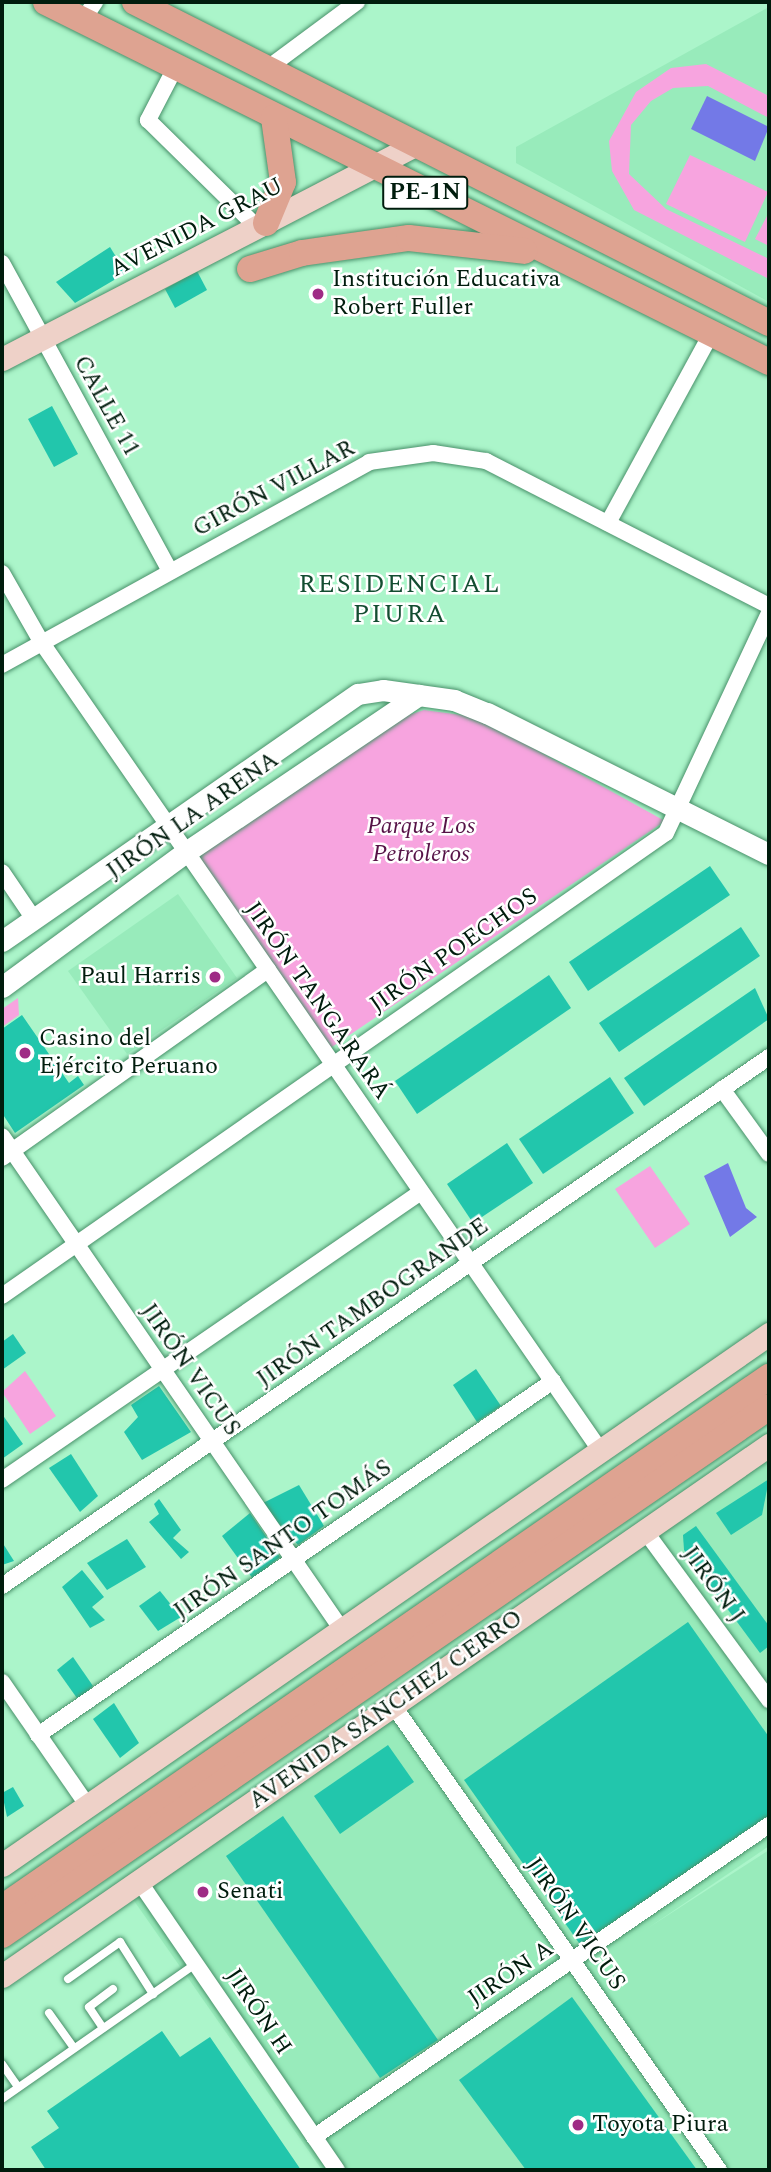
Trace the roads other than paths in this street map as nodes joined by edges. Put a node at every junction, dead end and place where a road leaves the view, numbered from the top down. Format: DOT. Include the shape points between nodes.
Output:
graph roads {
  1 [pos="46,2"];
  2 [pos="135,2"];
  3 [pos="356,2"];
  4 [pos="89,11"];
  5 [pos="175,68"];
  6 [pos="268,68"];
  7 [pos="274,118"];
  8 [pos="416,144"];
  9 [pos="372,169"];
  10 [pos="262,225"];
  11 [pos="2,264"];
  12 [pos="569,264"];
  13 [pos="250,269"];
  14 [pos="769,323"];
  15 [pos="712,332"];
  16 [pos="42,337"];
  17 [pos="2,359"];
  18 [pos="769,362"];
  19 [pos="608,523"];
  20 [pos="170,571"];
  21 [pos="2,573"];
  22 [pos="769,606"];
  23 [pos="769,613"];
  24 [pos="42,643"];
  25 [pos="2,665"];
  26 [pos="419,695"];
  27 [pos="678,808"];
  28 [pos="167,825"];
  29 [pos="186,852"];
  30 [pos="769,854"];
  31 [pos="2,872"];
  32 [pos="34,919"];
  33 [pos="2,941"];
  34 [pos="268,970"];
  35 [pos="2,986"];
  36 [pos="769,1057"];
  37 [pos="332,1063"];
  38 [pos="722,1089"];
  39 [pos="2,1136"];
  40 [pos="7,1154"];
  41 [pos="769,1154"];
  42 [pos="421,1192"];
  43 [pos="75,1244"];
  44 [pos="471,1263"];
  45 [pos="2,1296"];
  46 [pos="769,1334"];
  47 [pos="162,1370"];
  48 [pos="769,1377"];
  49 [pos="553,1381"];
  50 [pos="769,1407"];
  51 [pos="212,1442"];
  52 [pos="769,1445"];
  53 [pos="600,1450"];
  54 [pos="2,1480"];
  55 [pos="645,1531"];
  56 [pos="294,1560"];
  57 [pos="2,1586"];
  58 [pos="342,1630"];
  59 [pos="2,1682"];
  60 [pos="769,1700"];
  61 [pos="393,1705"];
  62 [pos="38,1735"];
  63 [pos="88,1805"];
  64 [pos="769,1825"];
  65 [pos="2,1865"];
  66 [pos="139,1881"];
  67 [pos="2,1908"];
  68 [pos="2,1935"];
  69 [pos="573,1960"];
  70 [pos="197,1963"];
  71 [pos="2,1976"];
  72 [pos="68,1979"];
  73 [pos="113,1989"];
  74 [pos="153,1994"];
  75 [pos="49,2013"];
  76 [pos="103,2028"];
  77 [pos="74,2048"];
  78 [pos="2,2064"];
  79 [pos="18,2087"];
  80 [pos="2,2099"];
  81 [pos="314,2137"];
  82 [pos="337,2170"];
  83 [pos="719,2170"];
  1 -- 4 [label="main road, PE-1N"];
  2 -- 6 [label="main road, PE-1N"];
  3 -- 6 [label="street"];
  4 -- 5 [label="main road, PE-1N"];
  5 -- 7 [label="main road, PE-1N"];
  5 -- 10 [label="street" via="148,120"];
  6 -- 8 [label="main road, PE-1N"];
  7 -- 9 [label="main road, PE-1N"];
  7 -- 10 [label="main road" via="283,183"];
  8 -- 9 [label="main road, AVENIDA GRAU"];
  8 -- 14 [label="main road, PE-1N"];
  9 -- 10 [label="main road, AVENIDA GRAU"];
  9 -- 12 [label="main road, PE-1N"];
  10 -- 16 [label="main road, AVENIDA GRAU"];
  11 -- 16 [label="street, CALLE 11"];
  12 -- 13 [label="main road" via="517,249 410,238 302,253"];
  12 -- 15 [label="main road, PE-1N"];
  15 -- 18 [label="main road, PE-1N"];
  15 -- 19 [label="street"];
  16 -- 17 [label="main road, AVENIDA GRAU"];
  16 -- 20 [label="street, CALLE 11"];
  19 -- 20 [label="street, GIRÓN VILLAR" via="486,461 433,453 369,462"];
  19 -- 22 [label="street, GIRÓN VILLAR"];
  20 -- 24 [label="street, GIRÓN VILLAR"];
  21 -- 24 [label="street, JIRÓN TANGARARÁ"];
  23 -- 27 [label="street, JIRÓN POECHOS"];
  24 -- 25 [label="street, GIRÓN VILLAR"];
  24 -- 28 [label="street, JIRÓN TANGARARÁ"];
  26 -- 27 [label="street, JIRÓN LA ARENA" via="487,713"];
  26 -- 28 [label="street, JIRÓN LA ARENA" via="358,694"];
  26 -- 29 [label="street, JIRÓN LA ARENA"];
  27 -- 30 [label="street, JIRÓN LA ARENA"];
  27 -- 37 [label="street, JIRÓN POECHOS" via="666,832"];
  28 -- 29 [label="street, JIRÓN TANGARARÁ"];
  28 -- 32 [label="street, JIRÓN LA ARENA"];
  29 -- 34 [label="street, JIRÓN TANGARARÁ"];
  29 -- 35 [label="street, JIRÓN LA ARENA"];
  31 -- 32 [label="street"];
  32 -- 33 [label="street, JIRÓN LA ARENA"];
  34 -- 37 [label="street, JIRÓN TANGARARÁ"];
  34 -- 40 [label="street"];
  36 -- 38 [label="street, JIRÓN TAMBOGRANDE"];
  37 -- 42 [label="street, JIRÓN TANGARARÁ"];
  37 -- 43 [label="street, JIRÓN POECHOS"];
  38 -- 41 [label="street"];
  38 -- 44 [label="street, JIRÓN TAMBOGRANDE"];
  39 -- 40 [label="street, JIRÓN VICUS"];
  40 -- 43 [label="street, JIRÓN VICUS"];
  42 -- 44 [label="street, JIRÓN TANGARARÁ"];
  42 -- 47 [label="street"];
  43 -- 45 [label="street, JIRÓN POECHOS"];
  43 -- 47 [label="street, JIRÓN VICUS"];
  44 -- 49 [label="street, JIRÓN TANGARARÁ"];
  44 -- 51 [label="street, JIRÓN TAMBOGRANDE"];
  46 -- 53 [label="main road"];
  47 -- 51 [label="street, JIRÓN VICUS"];
  47 -- 54 [label="street"];
  48 -- 67 [label="main road"];
  49 -- 53 [label="street, JIRÓN TANGARARÁ"];
  49 -- 56 [label="street, JIRÓN SANTO TOMÁS"];
  50 -- 68 [label="main road, AVENIDA SÁNCHEZ CERRO"];
  51 -- 56 [label="street, JIRÓN VICUS"];
  51 -- 57 [label="street, JIRÓN TAMBOGRANDE"];
  52 -- 55 [label="main road, AVENIDA SÁNCHEZ CERRO"];
  53 -- 58 [label="main road"];
  55 -- 60 [label="street, JIRÓN J"];
  55 -- 61 [label="main road, AVENIDA SÁNCHEZ CERRO"];
  56 -- 58 [label="street, JIRÓN VICUS"];
  56 -- 62 [label="street, JIRÓN SANTO TOMÁS"];
  58 -- 63 [label="main road"];
  59 -- 62 [label="street"];
  61 -- 66 [label="main road, AVENIDA SÁNCHEZ CERRO"];
  61 -- 69 [label="street, JIRÓN VICUS"];
  62 -- 63 [label="street"];
  63 -- 65 [label="main road"];
  64 -- 69 [label="street, JIRÓN A"];
  66 -- 70 [label="street, JIRÓN H"];
  66 -- 71 [label="main road, AVENIDA SÁNCHEZ CERRO"];
  69 -- 81 [label="street, JIRÓN A"];
  69 -- 83 [label="street, JIRÓN VICUS"];
  70 -- 74 [label="lane"];
  70 -- 81 [label="street, JIRÓN H"];
  72 -- 74 [label="lane" via="120,1942"];
  73 -- 76 [label="lane" via="89,2007"];
  74 -- 76 [label="lane"];
  75 -- 77 [label="lane"];
  76 -- 77 [label="lane"];
  77 -- 79 [label="lane"];
  78 -- 79 [label="lane"];
  79 -- 80 [label="lane"];
  81 -- 82 [label="street, JIRÓN H"];
}
